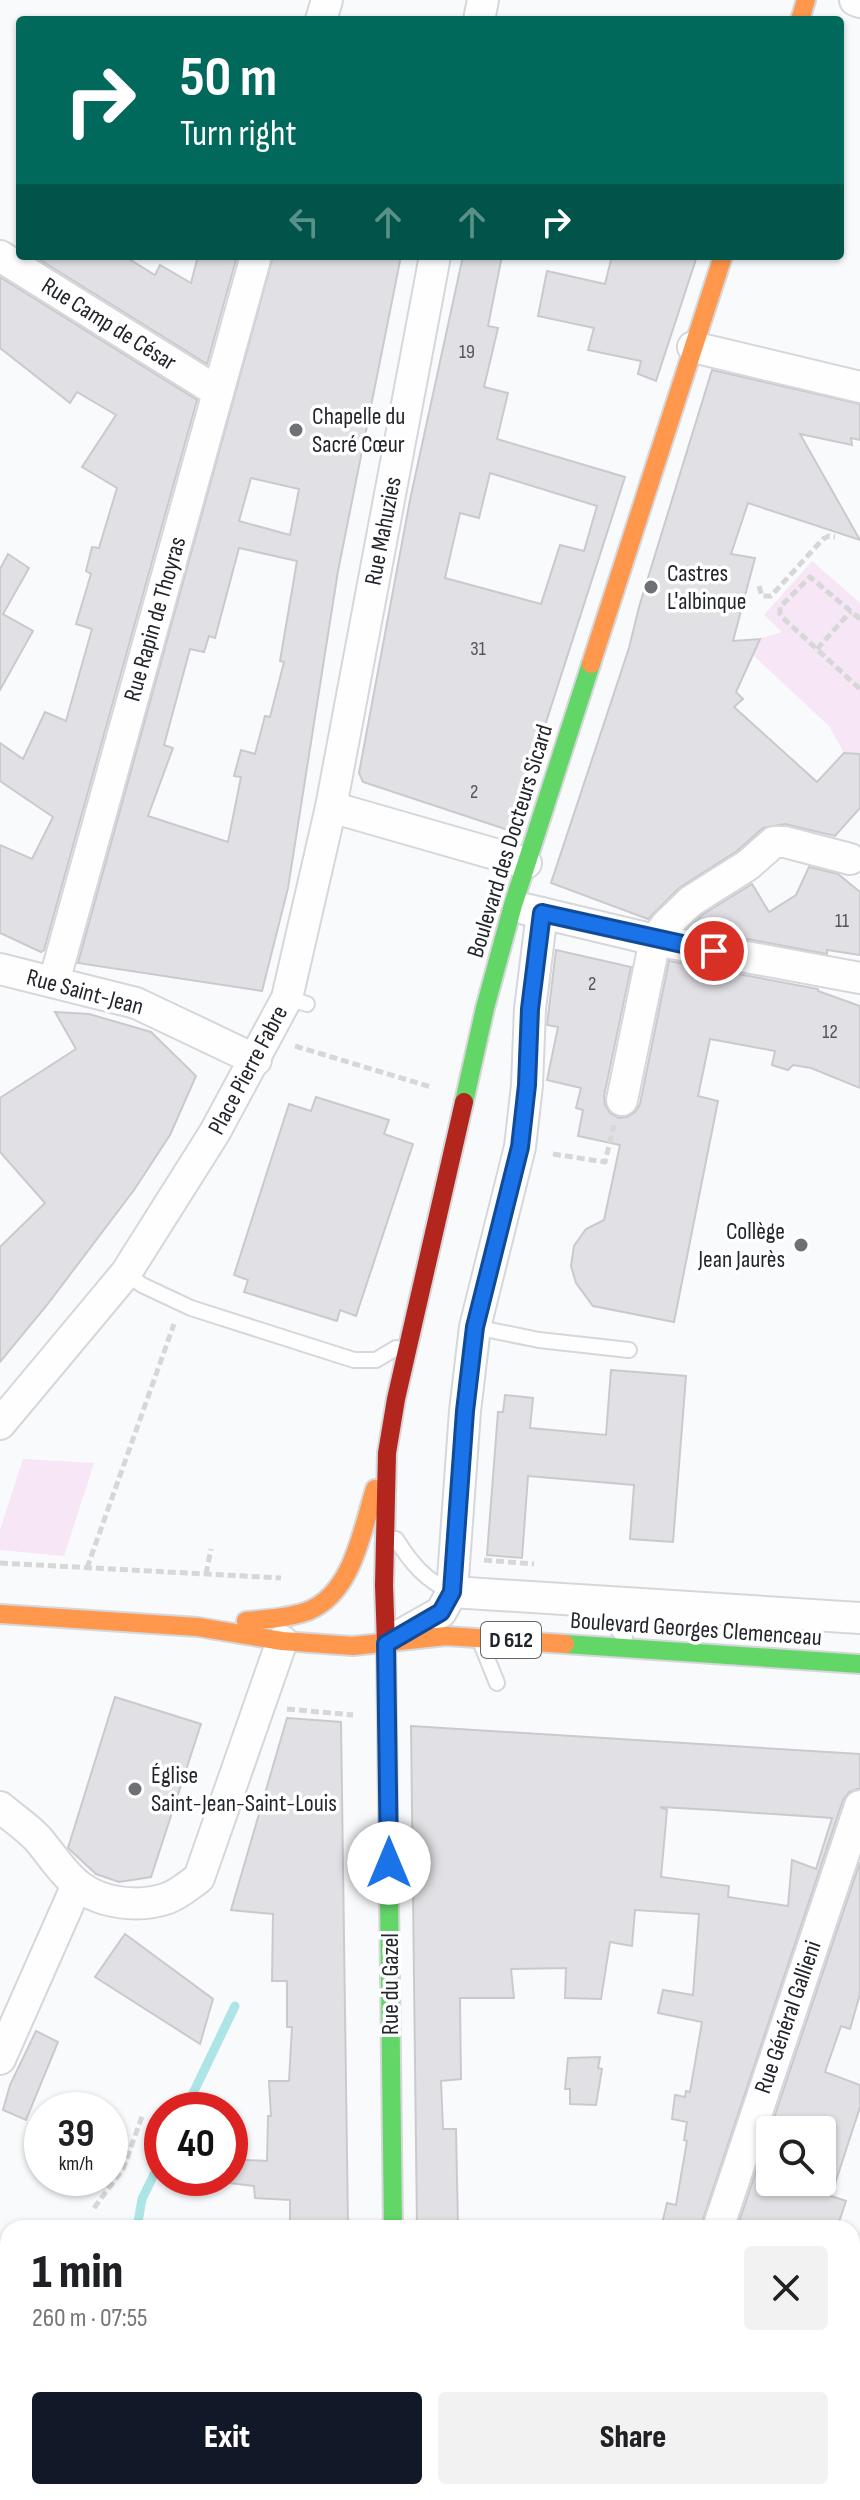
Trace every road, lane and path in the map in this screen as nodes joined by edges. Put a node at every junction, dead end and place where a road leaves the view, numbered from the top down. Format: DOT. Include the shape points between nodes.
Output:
graph roads {
  1 [pos="0,256"];
  2 [pos="255,260"];
  3 [pos="434,260"];
  4 [pos="722,260"];
  5 [pos="693,347"];
  6 [pos="857,382"];
  7 [pos="218,392"];
  8 [pos="835,537"];
  9 [pos="759,586"];
  10 [pos="851,611"];
  11 [pos="860,619"];
  12 [pos="817,649"];
  13 [pos="860,689"];
  14 [pos="331,807"];
  15 [pos="857,861"];
  16 [pos="526,863"];
  17 [pos="513,905"];
  18 [pos="542,913"];
  19 [pos="655,940"];
  20 [pos="0,969"];
  21 [pos="860,978"];
  22 [pos="54,982"];
  23 [pos="271,1045"];
  24 [pos="436,1088"];
  25 [pos="622,1100"];
  26 [pos="553,1154"];
  27 [pos="126,1273"];
  28 [pos="181,1304"];
  29 [pos="475,1327"];
  30 [pos="410,1338"];
  31 [pos="629,1350"];
  32 [pos="0,1424"];
  33 [pos="387,1453"];
  34 [pos="385,1522"];
  35 [pos="211,1549"];
  36 [pos="0,1563"];
  37 [pos="87,1568"];
  38 [pos="206,1574"];
  39 [pos="293,1578"];
  40 [pos="452,1592"];
  41 [pos="589,1600"];
  42 [pos="0,1614"];
  43 [pos="860,1618"];
  44 [pos="638,1626"];
  45 [pos="198,1627"];
  46 [pos="478,1638"];
  47 [pos="282,1641"];
  48 [pos="386,1644"];
  49 [pos="860,1664"];
  50 [pos="497,1683"];
  51 [pos="286,1709"];
  52 [pos="362,1716"];
  53 [pos="860,1806"];
  54 [pos="0,1807"];
  55 [pos="77,1885"];
  56 [pos="0,2059"];
  57 [pos="143,2114"];
  58 [pos="94,2208"];
  59 [pos="393,2220"];
  60 [pos="721,2220"];
  1 -- 7 [label="street, Rue Camp de César"];
  2 -- 7 [label="street, Rue Rapin de Thoyras"];
  3 -- 14 [label="street, Rue Mahuzies"];
  4 -- 5 [label="main road, Boulevard des Docteurs Sicard"];
  5 -- 6 [label="street" via="759,356"];
  5 -- 16 [label="main road, Boulevard des Docteurs Sicard" via="649,509"];
  7 -- 22 [label="street, Rue Rapin de Thoyras"];
  8 -- 9 [label="path" via="823,539 771,596 762,596"];
  10 -- 11 [label="path"];
  10 -- 12 [label="path"];
  10 -- 12 [label="path" via="810,577 780,607 783,618"];
  12 -- 13 [label="path"];
  14 -- 16 [label="street"];
  14 -- 23 [label="street, Place Pierre Fabre" via="297,1001"];
  15 -- 19 [label="street" via="774,842 691,901"];
  16 -- 17 [label="main road, Boulevard des Docteurs Sicard"];
  17 -- 18 [label="street"];
  17 -- 30 [label="main road, Boulevard des Docteurs Sicard"];
  18 -- 19 [label="street"];
  18 -- 29 [label="street" via="521,1137"];
  19 -- 21 [label="street"];
  19 -- 25 [label="street"];
  20 -- 22 [label="street, Rue Saint-Jean"];
  22 -- 23 [label="street, Rue Saint-Jean"];
  23 -- 24 [label="path"];
  23 -- 27 [label="street, Place Pierre Fabre"];
  25 -- 26 [label="path" via="605,1162"];
  27 -- 28 [label="lane"];
  27 -- 32 [label="street, Place Pierre Fabre"];
  28 -- 30 [label="lane" via="242,1332 321,1357 376,1360"];
  28 -- 37 [label="path"];
  29 -- 31 [label="lane"];
  29 -- 40 [label="street"];
  30 -- 33 [label="main road, Boulevard des Docteurs Sicard"];
  33 -- 34 [label="main road, Boulevard des Docteurs Sicard"];
  33 -- 45 [label="main road, Boulevard des Docteurs Sicard" via="339,1588 323,1603 294,1615"];
  34 -- 40 [label="lane" via="418,1569"];
  34 -- 48 [label="main road, Boulevard des Docteurs Sicard"];
  35 -- 38 [label="path"];
  36 -- 37 [label="path"];
  37 -- 38 [label="path"];
  38 -- 39 [label="path"];
  40 -- 41 [label="street"];
  40 -- 48 [label="street" via="441,1612"];
  41 -- 44 [label="street"];
  41 -- 44 [label="lane"];
  42 -- 45 [label="main road, D 612"];
  43 -- 44 [label="street"];
  44 -- 46 [label="main road, Boulevard Georges Clemenceau / D 612"];
  44 -- 49 [label="main road, Boulevard Georges Clemenceau / D 612"];
  45 -- 47 [label="main road, D 612"];
  46 -- 48 [label="main road, Boulevard Georges Clemenceau / D 612" via="446,1636"];
  46 -- 50 [label="lane"];
  47 -- 48 [label="main road, D 612"];
  47 -- 55 [label="street" via="199,1878 167,1899 145,1902 98,1898"];
  48 -- 59 [label="main road, Rue du Gazel"];
  51 -- 52 [label="path"];
  53 -- 60 [label="street, Rue Général Gallieni"];
  54 -- 55 [label="street" via="35,1836"];
  55 -- 56 [label="street"];
  57 -- 58 [label="path" via="123,2169"];
}
